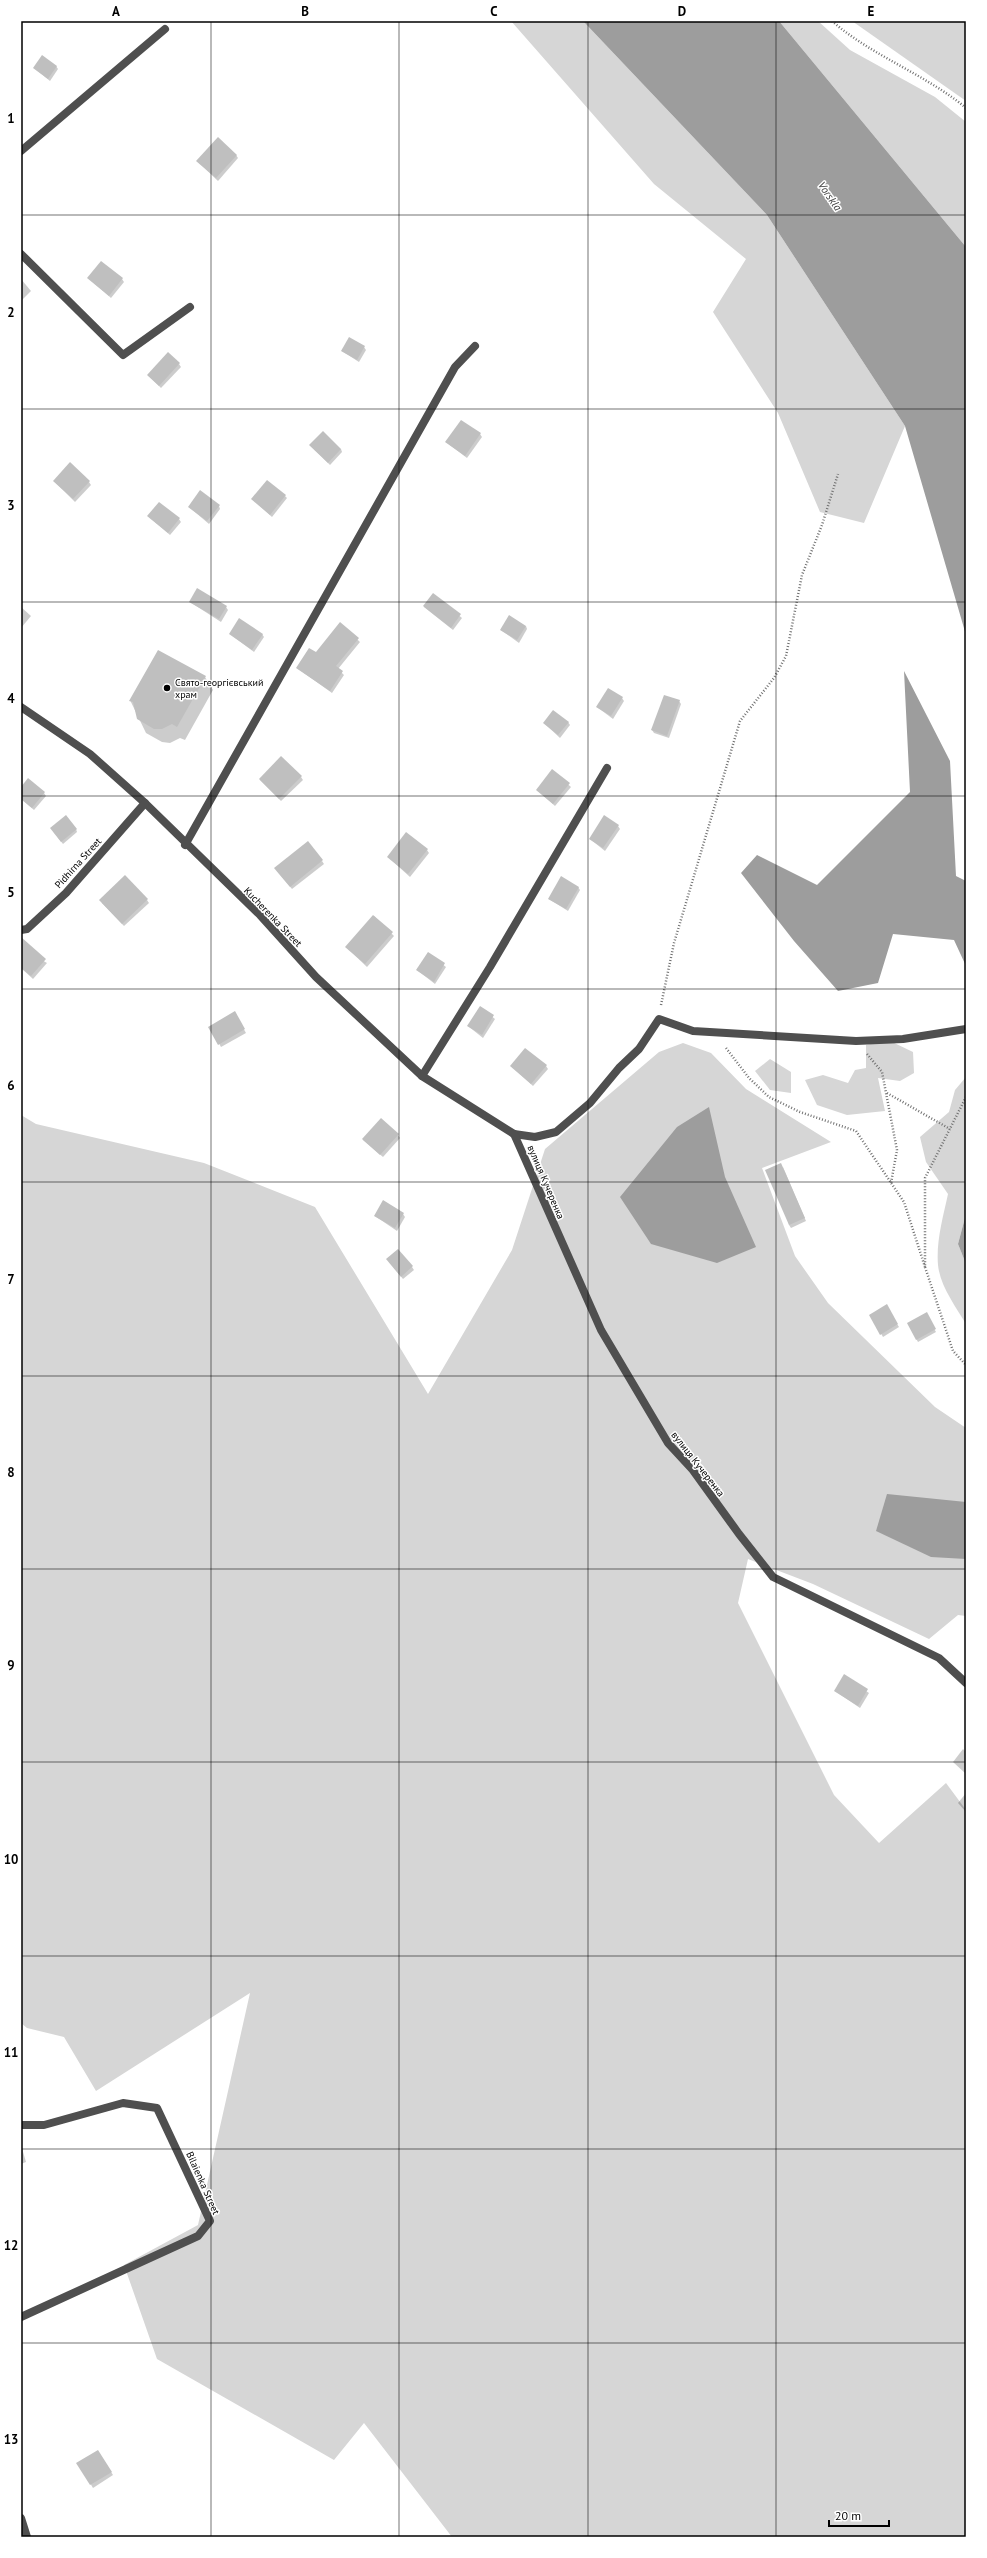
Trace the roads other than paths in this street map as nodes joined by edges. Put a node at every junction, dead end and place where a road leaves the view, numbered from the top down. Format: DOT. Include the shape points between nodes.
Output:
graph roads {
  1 [pos="165,29"];
  2 [pos="21,151"];
  3 [pos="21,254"];
  4 [pos="190,307"];
  5 [pos="475,346"];
  6 [pos="21,707"];
  7 [pos="607,768"];
  8 [pos="145,803"];
  9 [pos="185,845"];
  10 [pos="21,930"];
  11 [pos="966,1029"];
  12 [pos="422,1076"];
  13 [pos="514,1134"];
  14 [pos="966,1683"];
  15 [pos="21,2125"];
  16 [pos="21,2317"];
  17 [pos="21,2518"];
  18 [pos="27,2537"];
  1 -- 2 [label="street"];
  3 -- 4 [label="street" via="123,355"];
  5 -- 9 [label="street" via="455,367"];
  6 -- 8 [label="street, Kucherenka Street" via="90,754"];
  7 -- 12 [label="street" via="490,968"];
  8 -- 9 [label="street, Kucherenka Street"];
  8 -- 10 [label="street, Pidhirna Street" via="66,893 27,929"];
  9 -- 12 [label="street, Kucherenka Street" via="260,915 316,978"];
  11 -- 13 [label="street" via="904,1039 856,1041 693,1031 658,1019 639,1049 619,1068 590,1103 556,1132 535,1137"];
  12 -- 13 [label="street, Kucherenka Street"];
  13 -- 14 [label="street, вулиця Кучеренка" via="601,1330 668,1443 692,1469 738,1534 773,1577 939,1658"];
  15 -- 16 [label="street, Bilaienka Street" via="44,2125 123,2103 157,2108 210,2221 198,2236"];
  17 -- 18 [label="street"];
}
